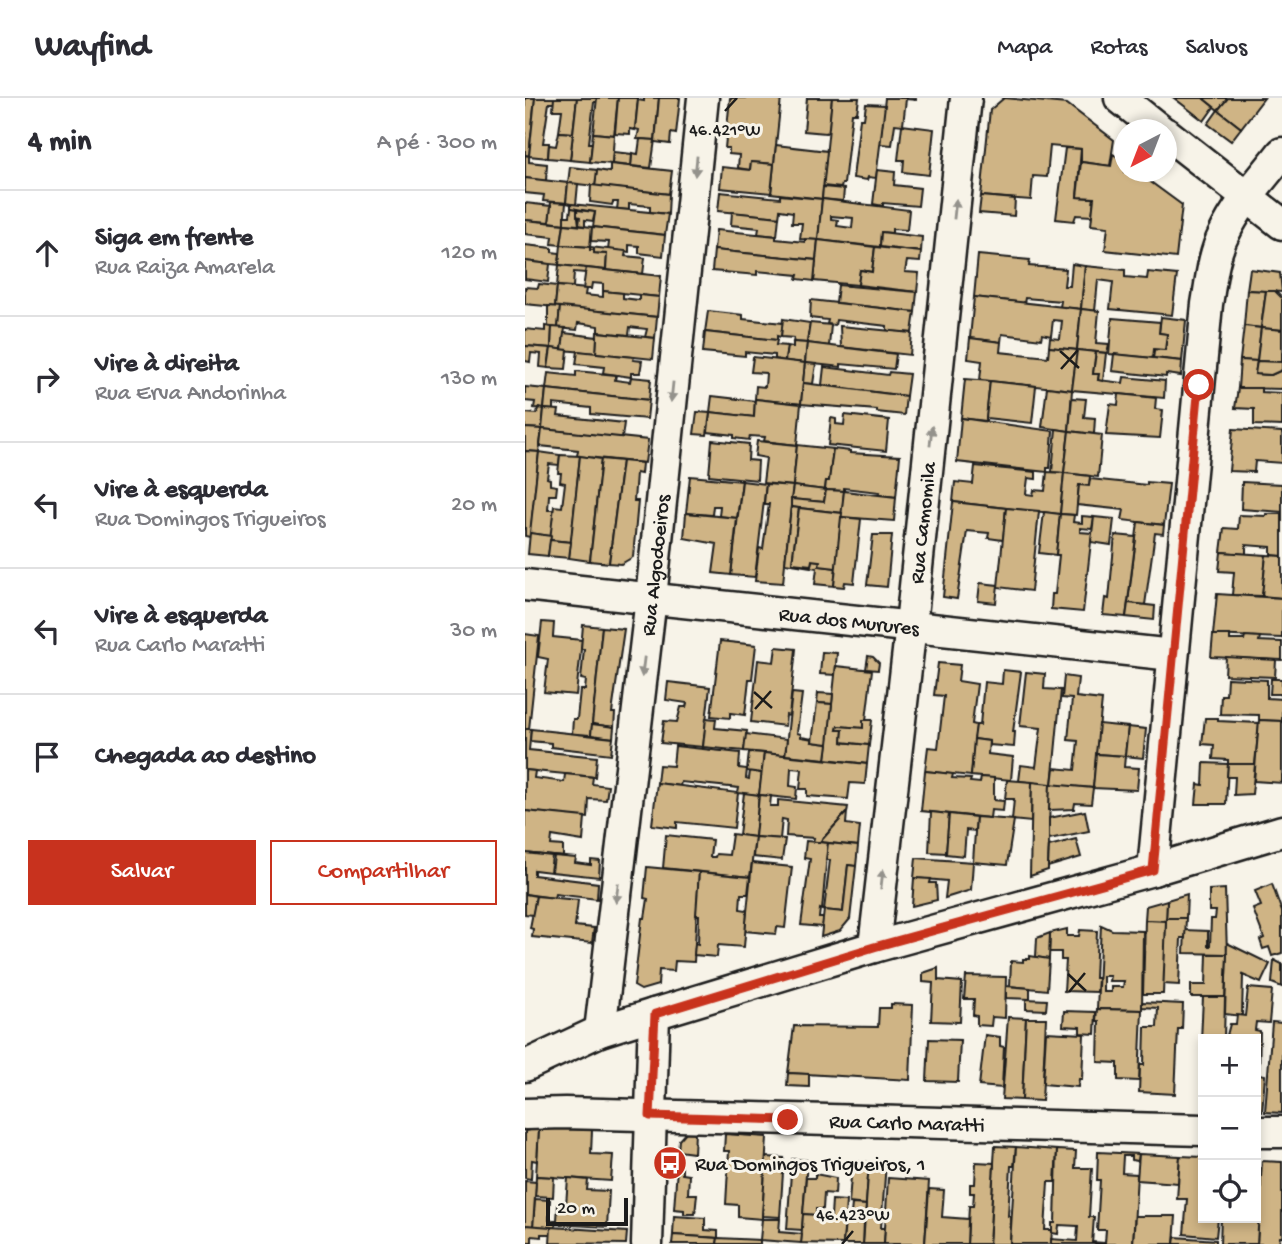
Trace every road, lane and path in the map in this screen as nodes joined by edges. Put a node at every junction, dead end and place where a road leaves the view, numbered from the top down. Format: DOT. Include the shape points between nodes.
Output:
graph roads {
  1 [pos="703,98"];
  2 [pos="966,98"];
  3 [pos="1120,98"];
  4 [pos="1146,119"];
  5 [pos="1177,142"];
  6 [pos="1282,153"];
  7 [pos="1248,198"];
  8 [pos="1282,224"];
  9 [pos="525,585"];
  10 [pos="651,598"];
  11 [pos="911,625"];
  12 [pos="1173,655"];
  13 [pos="1282,831"];
  14 [pos="1153,870"];
  15 [pos="874,947"];
  16 [pos="655,1014"];
  17 [pos="600,1031"];
  18 [pos="525,1066"];
  19 [pos="525,1114"];
  20 [pos="650,1116"];
  21 [pos="1198,1130"];
  22 [pos="1261,1132"];
  23 [pos="1282,1132"];
  24 [pos="647,1244"];
  1 -- 10 [label="street, Rua Algodoeiros, one-way"];
  11 -- 2 [label="street, Rua Camomila, one-way"];
  3 -- 4 [label="street"];
  5 -- 7 [label="street"];
  6 -- 7 [label="street"];
  7 -- 8 [label="street"];
  7 -- 12 [label="street" via="1222,236 1213,268"];
  9 -- 10 [label="street, Rua dos Murures"];
  10 -- 11 [label="street, Rua dos Murures"];
  10 -- 17 [label="street, Rua Algodoeiros, one-way"];
  11 -- 12 [label="street, Rua dos Murures"];
  15 -- 11 [label="street, Rua Camomila, one-way"];
  12 -- 14 [label="street"];
  13 -- 14 [label="street"];
  14 -- 15 [label="street"];
  15 -- 16 [label="street"];
  16 -- 17 [label="street"];
  16 -- 20 [label="street"];
  17 -- 18 [label="street"];
  19 -- 20 [label="street, Rua Carlo Maratti"];
  20 -- 21 [label="street, Rua Carlo Maratti"];
  20 -- 24 [label="street"];
  22 -- 23 [label="street"];
}
